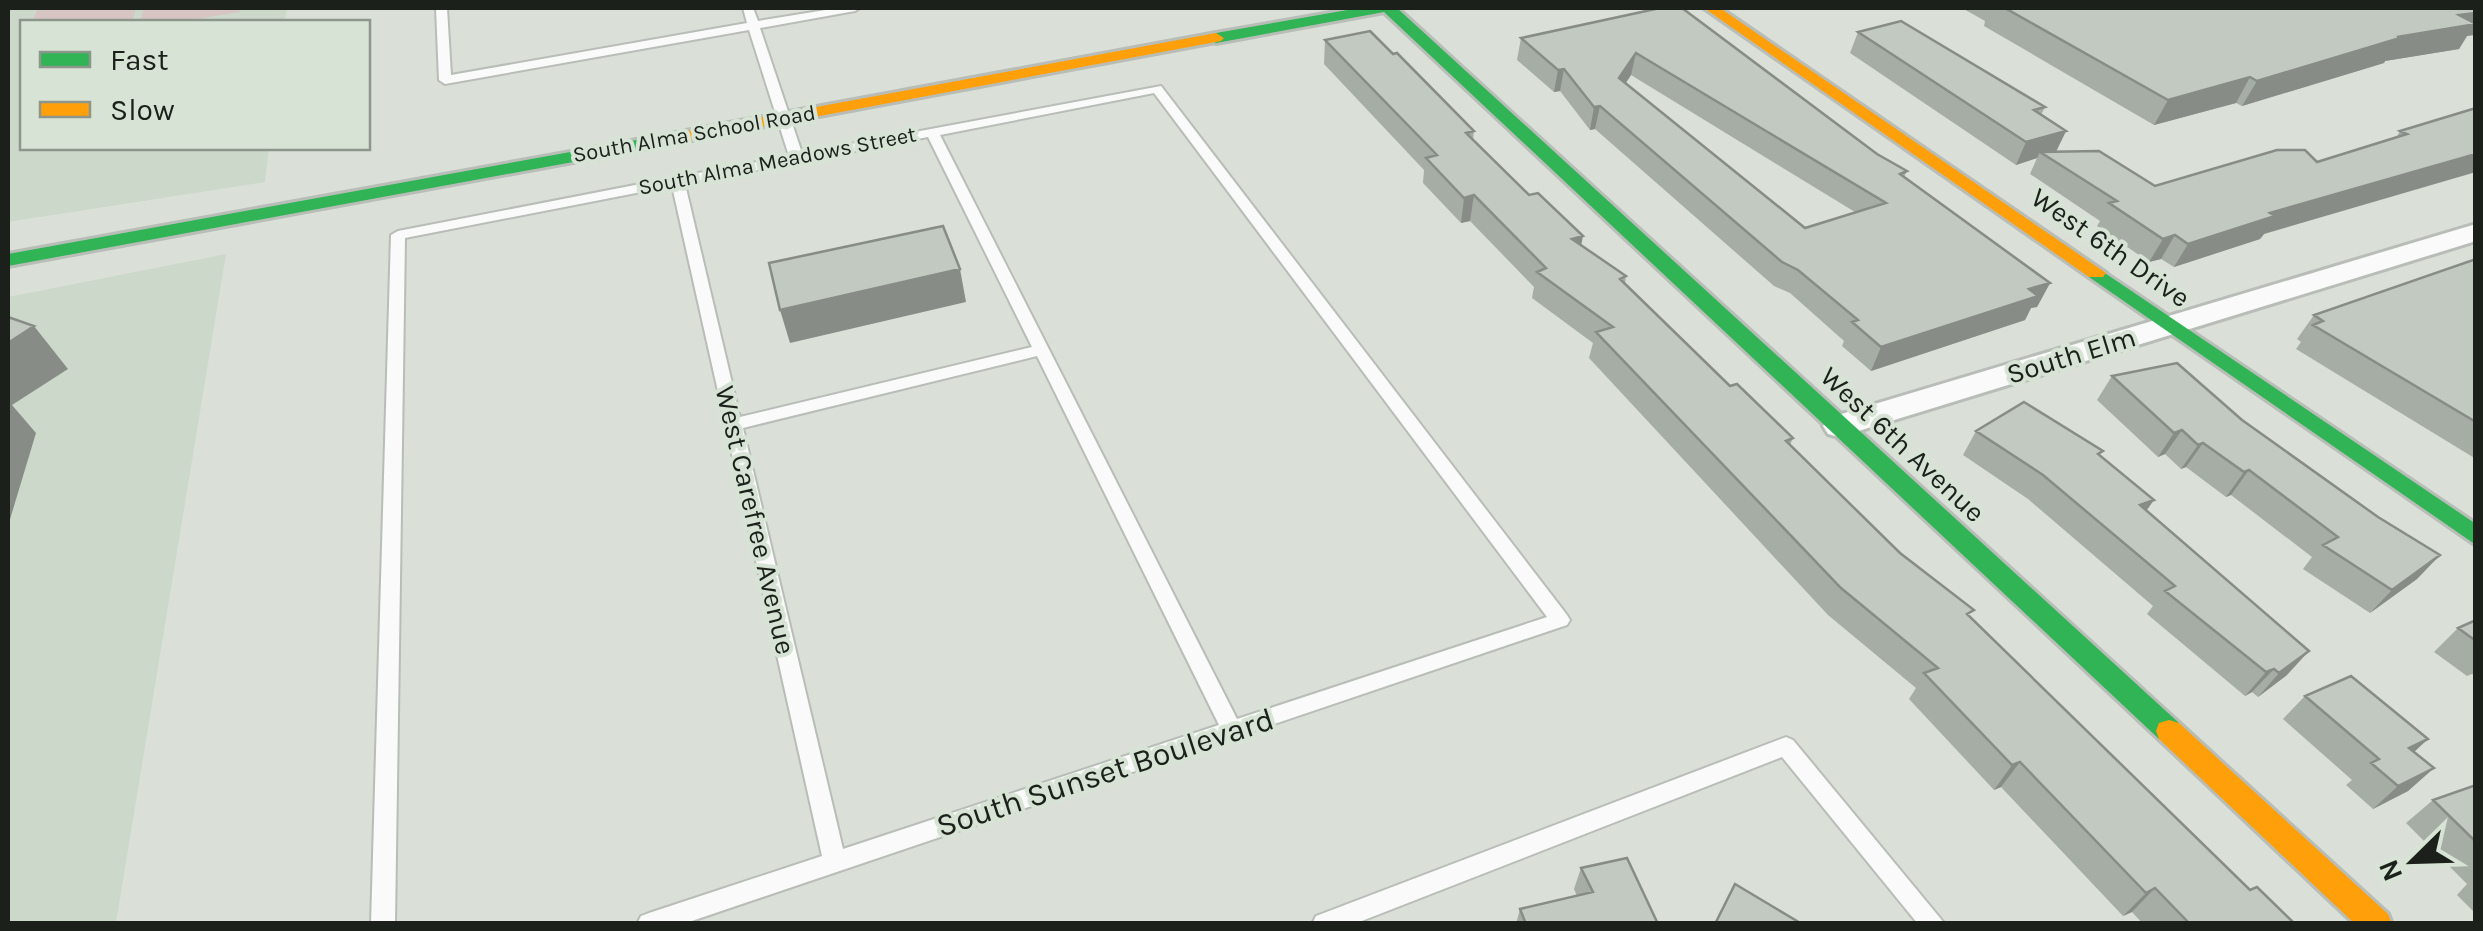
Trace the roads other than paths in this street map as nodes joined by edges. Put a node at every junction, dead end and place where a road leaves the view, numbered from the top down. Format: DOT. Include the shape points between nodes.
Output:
graph roads {
  1 [pos="442,8"];
  2 [pos="748,8"];
  3 [pos="855,8"];
  4 [pos="1385,8"];
  5 [pos="1711,8"];
  6 [pos="754,24"];
  7 [pos="786,116"];
  8 [pos="932,131"];
  9 [pos="796,156"];
  10 [pos="677,179"];
  11 [pos="2468,240"];
  12 [pos="8,260"];
  13 [pos="2170,324"];
  14 [pos="1042,350"];
  15 [pos="734,424"];
  16 [pos="1839,426"];
  17 [pos="2476,536"];
  18 [pos="1560,620"];
  19 [pos="1232,729"];
  20 [pos="836,862"];
  21 [pos="383,924"];
  22 [pos="650,924"];
  23 [pos="1324,924"];
  24 [pos="1933,924"];
  25 [pos="2377,924"];
  1 -- 6 [label="lane" via="445,80"];
  2 -- 6 [label="lane"];
  3 -- 6 [label="lane"];
  4 -- 7 [label="street, South Alma School Road"];
  4 -- 16 [label="street, West 6th Avenue"];
  5 -- 13 [label="street, West 6th Drive"];
  6 -- 7 [label="lane"];
  7 -- 9 [label="lane"];
  7 -- 12 [label="street, South Alma School Road"];
  8 -- 9 [label="lane, South Alma Meadows Street"];
  8 -- 14 [label="lane"];
  8 -- 18 [label="lane, South Alma Meadows Street" via="1157,89"];
  9 -- 10 [label="lane, South Alma Meadows Street"];
  10 -- 15 [label="lane, West Carefree Avenue"];
  10 -- 21 [label="lane, South Alma Meadows Street" via="398,235"];
  11 -- 13 [label="street, South Elm"];
  13 -- 16 [label="street, South Elm"];
  13 -- 17 [label="street, West 6th Drive"];
  14 -- 15 [label="lane"];
  14 -- 19 [label="lane"];
  15 -- 20 [label="lane, West Carefree Avenue"];
  16 -- 25 [label="street, West 6th Avenue"];
  18 -- 19 [label="lane, South Sunset Boulevard"];
  19 -- 20 [label="lane, South Sunset Boulevard"];
  20 -- 22 [label="lane, South Sunset Boulevard"];
  23 -- 24 [label="lane" via="1786,746"];
}
